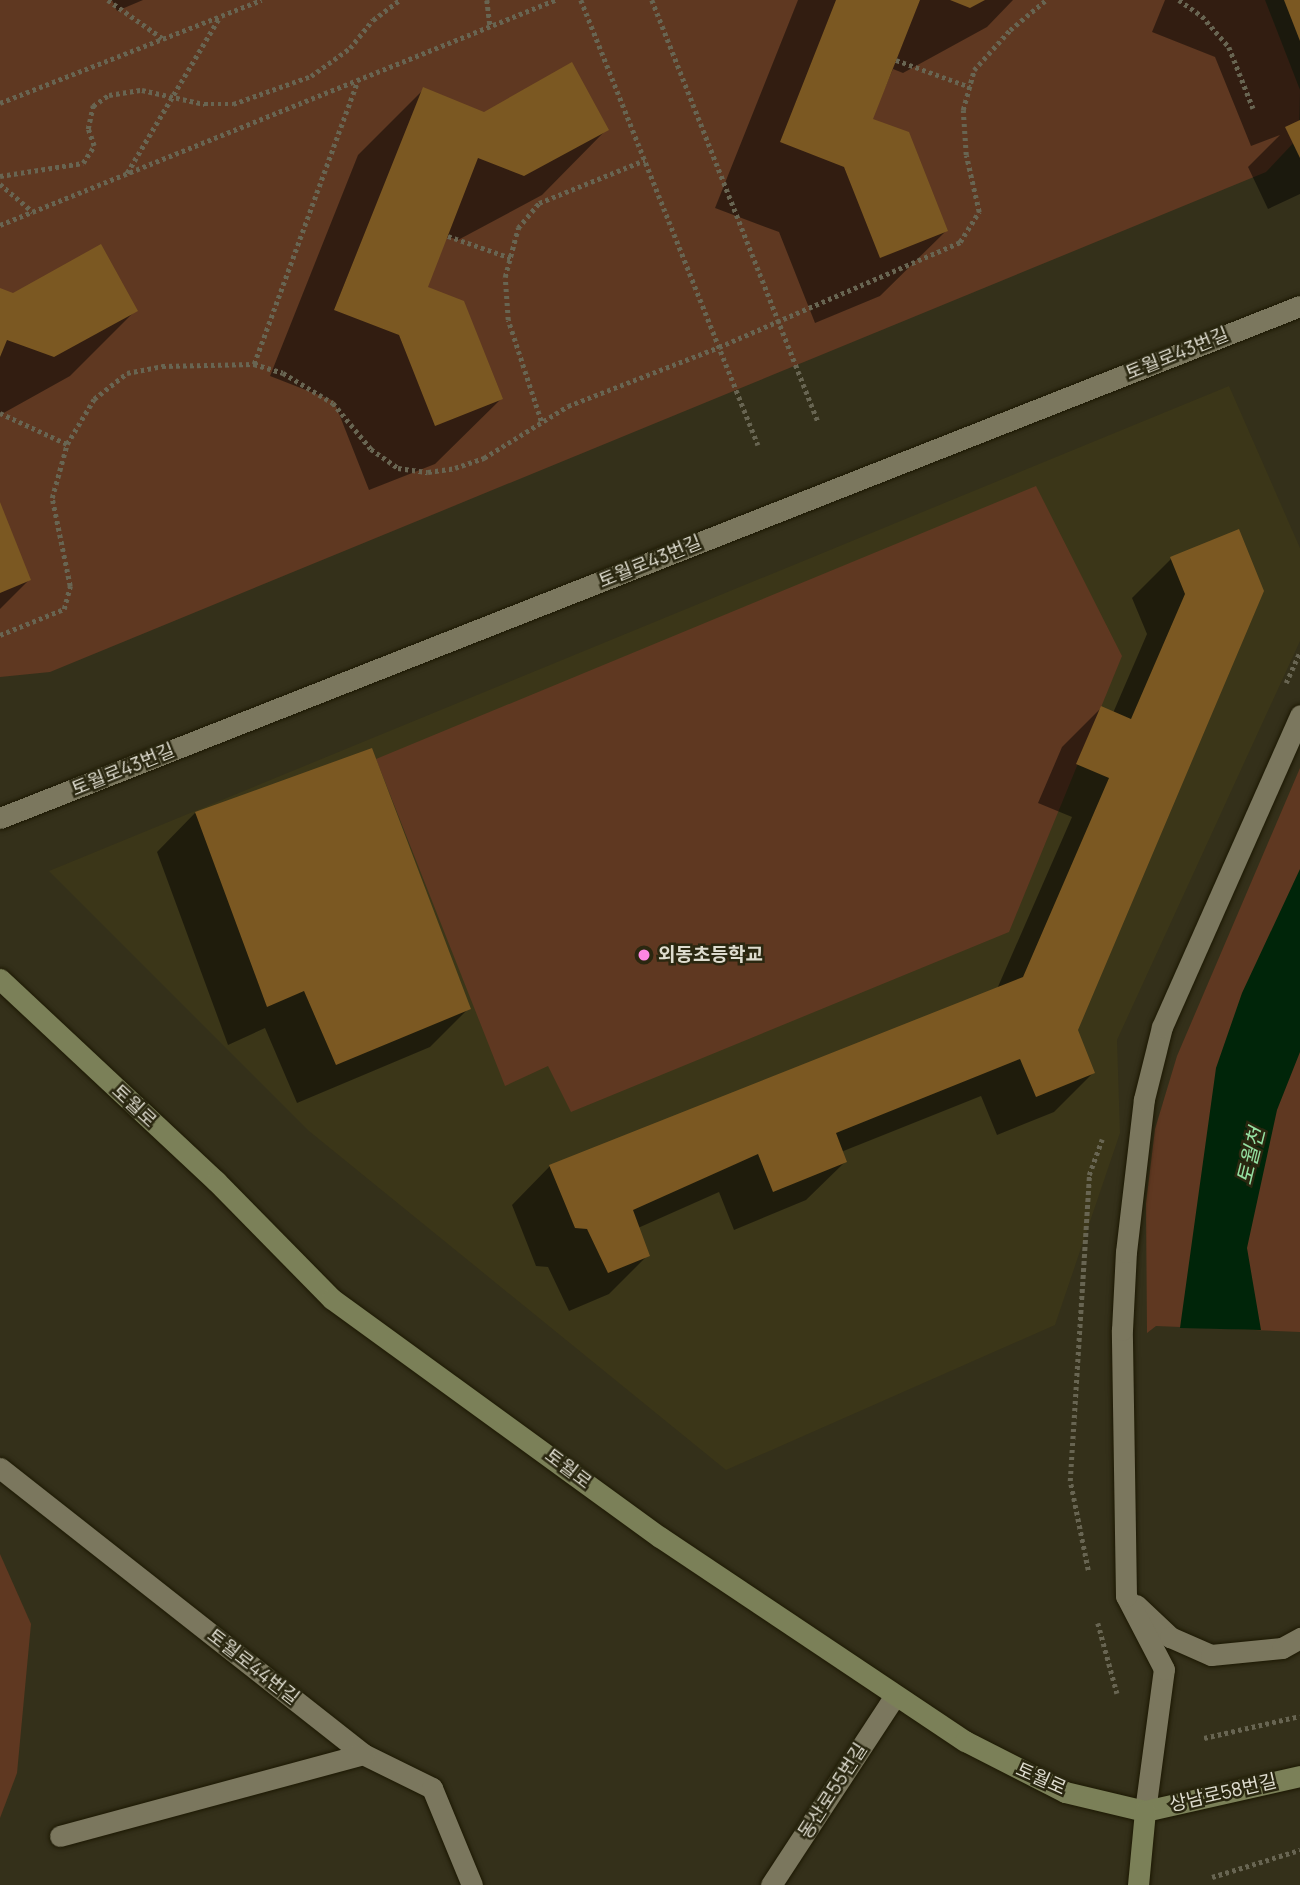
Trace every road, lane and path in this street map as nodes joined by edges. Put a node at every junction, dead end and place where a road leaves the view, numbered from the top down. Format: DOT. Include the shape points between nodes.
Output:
graph roads {
  1 [pos="108,0"];
  2 [pos="261,0"];
  3 [pos="400,0"];
  4 [pos="487,0"];
  5 [pos="555,0"];
  6 [pos="581,0"];
  7 [pos="653,0"];
  8 [pos="1046,0"];
  9 [pos="1179,0"];
  10 [pos="220,17"];
  11 [pos="490,26"];
  12 [pos="163,38"];
  13 [pos="897,60"];
  14 [pos="357,81"];
  15 [pos="970,87"];
  16 [pos="174,95"];
  17 [pos="0,103"];
  18 [pos="1253,108"];
  19 [pos="645,160"];
  20 [pos="127,174"];
  21 [pos="0,176"];
  22 [pos="0,184"];
  23 [pos="33,212"];
  24 [pos="0,225"];
  25 [pos="448,236"];
  26 [pos="511,258"];
  27 [pos="1300,306"];
  28 [pos="779,321"];
  29 [pos="719,348"];
  30 [pos="254,364"];
  31 [pos="0,414"];
  32 [pos="541,421"];
  33 [pos="818,421"];
  34 [pos="67,444"];
  35 [pos="758,445"];
  36 [pos="0,635"];
  37 [pos="1300,715"];
  38 [pos="0,818"];
  39 [pos="0,979"];
  40 [pos="0,1468"];
  41 [pos="1126,1596"];
  42 [pos="1300,1639"];
  43 [pos="894,1697"];
  44 [pos="1300,1716"];
  45 [pos="1205,1738"];
  46 [pos="363,1754"];
  47 [pos="1300,1776"];
  48 [pos="1145,1811"];
  49 [pos="60,1836"];
  50 [pos="1300,1850"];
  51 [pos="1212,1877"];
  52 [pos="472,1885"];
  53 [pos="771,1885"];
  54 [pos="1138,1885"];
  1 -- 12 [label="path"];
  2 -- 10 [label="path"];
  3 -- 16 [label="path" via="373,20 350,48 311,76 267,95 233,104 204,104"];
  4 -- 11 [label="path"];
  5 -- 11 [label="path"];
  6 -- 19 [label="path"];
  7 -- 28 [label="path"];
  8 -- 15 [label="path" via="1010,30 974,70"];
  9 -- 18 [label="path" via="1202,16 1229,47"];
  10 -- 12 [label="path"];
  10 -- 16 [label="path"];
  11 -- 14 [label="path"];
  12 -- 17 [label="path"];
  13 -- 15 [label="path"];
  14 -- 20 [label="path"];
  14 -- 30 [label="path"];
  15 -- 28 [label="path" via="963,110 966,155 979,212 960,242"];
  16 -- 20 [label="path"];
  16 -- 21 [label="path" via="142,90 109,95 93,106 88,129 94,146 83,163"];
  19 -- 26 [label="path" via="539,203 518,228"];
  19 -- 29 [label="path"];
  20 -- 23 [label="path"];
  22 -- 23 [label="path"];
  23 -- 24 [label="path"];
  25 -- 26 [label="path"];
  26 -- 32 [label="path" via="505,277 508,320"];
  27 -- 38 [label="street, 토월로43번길"];
  28 -- 29 [label="path"];
  28 -- 33 [label="path"];
  29 -- 32 [label="path" via="568,406"];
  29 -- 35 [label="path"];
  30 -- 32 [label="path" via="282,373 333,403 371,449 398,468 428,472 455,468 494,452"];
  30 -- 34 [label="path" via="162,366 127,373 94,399"];
  31 -- 34 [label="path"];
  34 -- 36 [label="path" via="52,498 70,586 64,608"];
  37 -- 41 [label="street" via="1162,1027 1144,1099 1122,1330"];
  39 -- 43 [label="street, 토월로" via="216,1181 332,1299 660,1537"];
  40 -- 46 [label="street, 토월로44번길"];
  41 -- 42 [label="street" via="1170,1637 1211,1655 1282,1648"];
  41 -- 48 [label="street" via="1164,1669"];
  43 -- 48 [label="street, 토월로" via="964,1741 1065,1792"];
  43 -- 53 [label="street, 동산로55번길"];
  44 -- 45 [label="path"];
  46 -- 49 [label="street"];
  46 -- 52 [label="street, 토월로44번길" via="432,1788"];
  47 -- 48 [label="street, 상남로58번길"];
  48 -- 54 [label="street"];
  50 -- 51 [label="path"];
}
